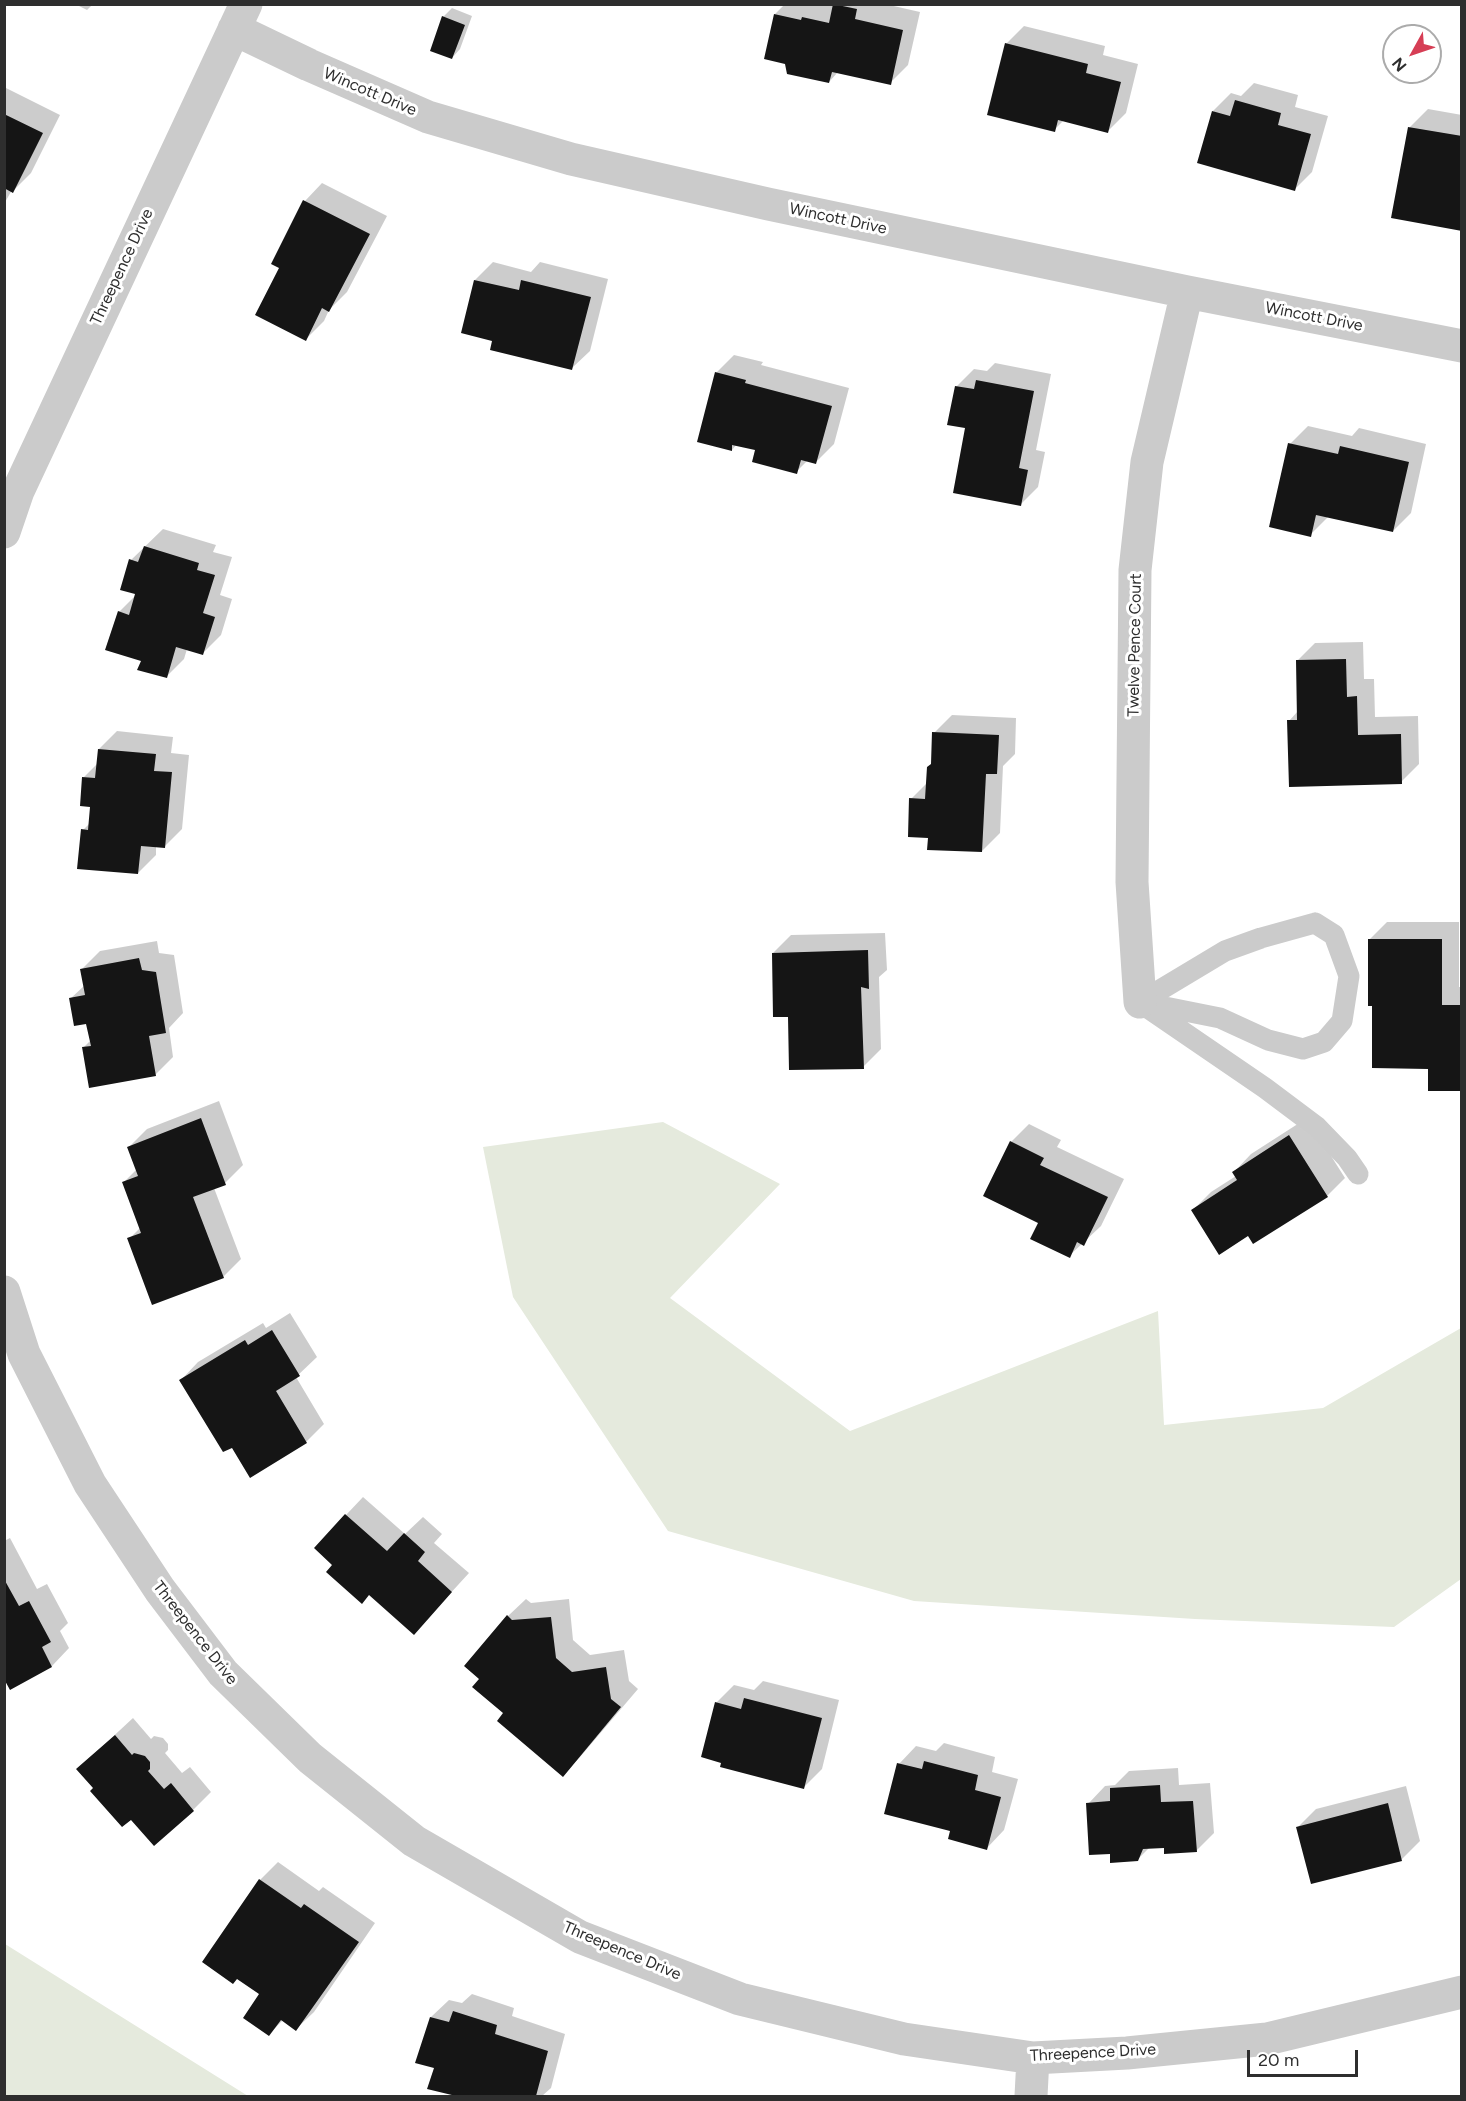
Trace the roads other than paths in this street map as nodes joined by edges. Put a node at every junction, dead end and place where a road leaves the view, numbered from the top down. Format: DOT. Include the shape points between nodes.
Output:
graph roads {
  1 [pos="240,17"];
  2 [pos="1187,292"];
  3 [pos="1461,346"];
  4 [pos="4,532"];
  5 [pos="1140,1002"];
  6 [pos="1358,1174"];
  7 [pos="4,1292"];
  8 [pos="1461,1992"];
  9 [pos="1033,2058"];
  10 [pos="1031,2097"];
  1 -- 2 [label="street, Wincott Drive" via="309,65 428,117 571,159"];
  1 -- 4 [label="street, Threepence Drive" via="18,491"];
  2 -- 3 [label="street, Wincott Drive"];
  2 -- 5 [label="street, Twelve Pence Court" via="1147,462 1135,570 1132,882"];
  5 -- 5 [label="lane" via="1220,1018 1268,1040 1303,1049 1324,1042 1342,1021 1349,976 1334,934 1315,923 1226,951"];
  5 -- 6 [label="lane" via="1317,1127"];
  7 -- 9 [label="street, Threepence Drive" via="24,1354 90,1484 160,1590 231,1681 310,1758 414,1842 580,1937 740,1999 904,2040"];
  8 -- 9 [label="street, Threepence Drive" via="1267,2039"];
  9 -- 10 [label="street"];
}
